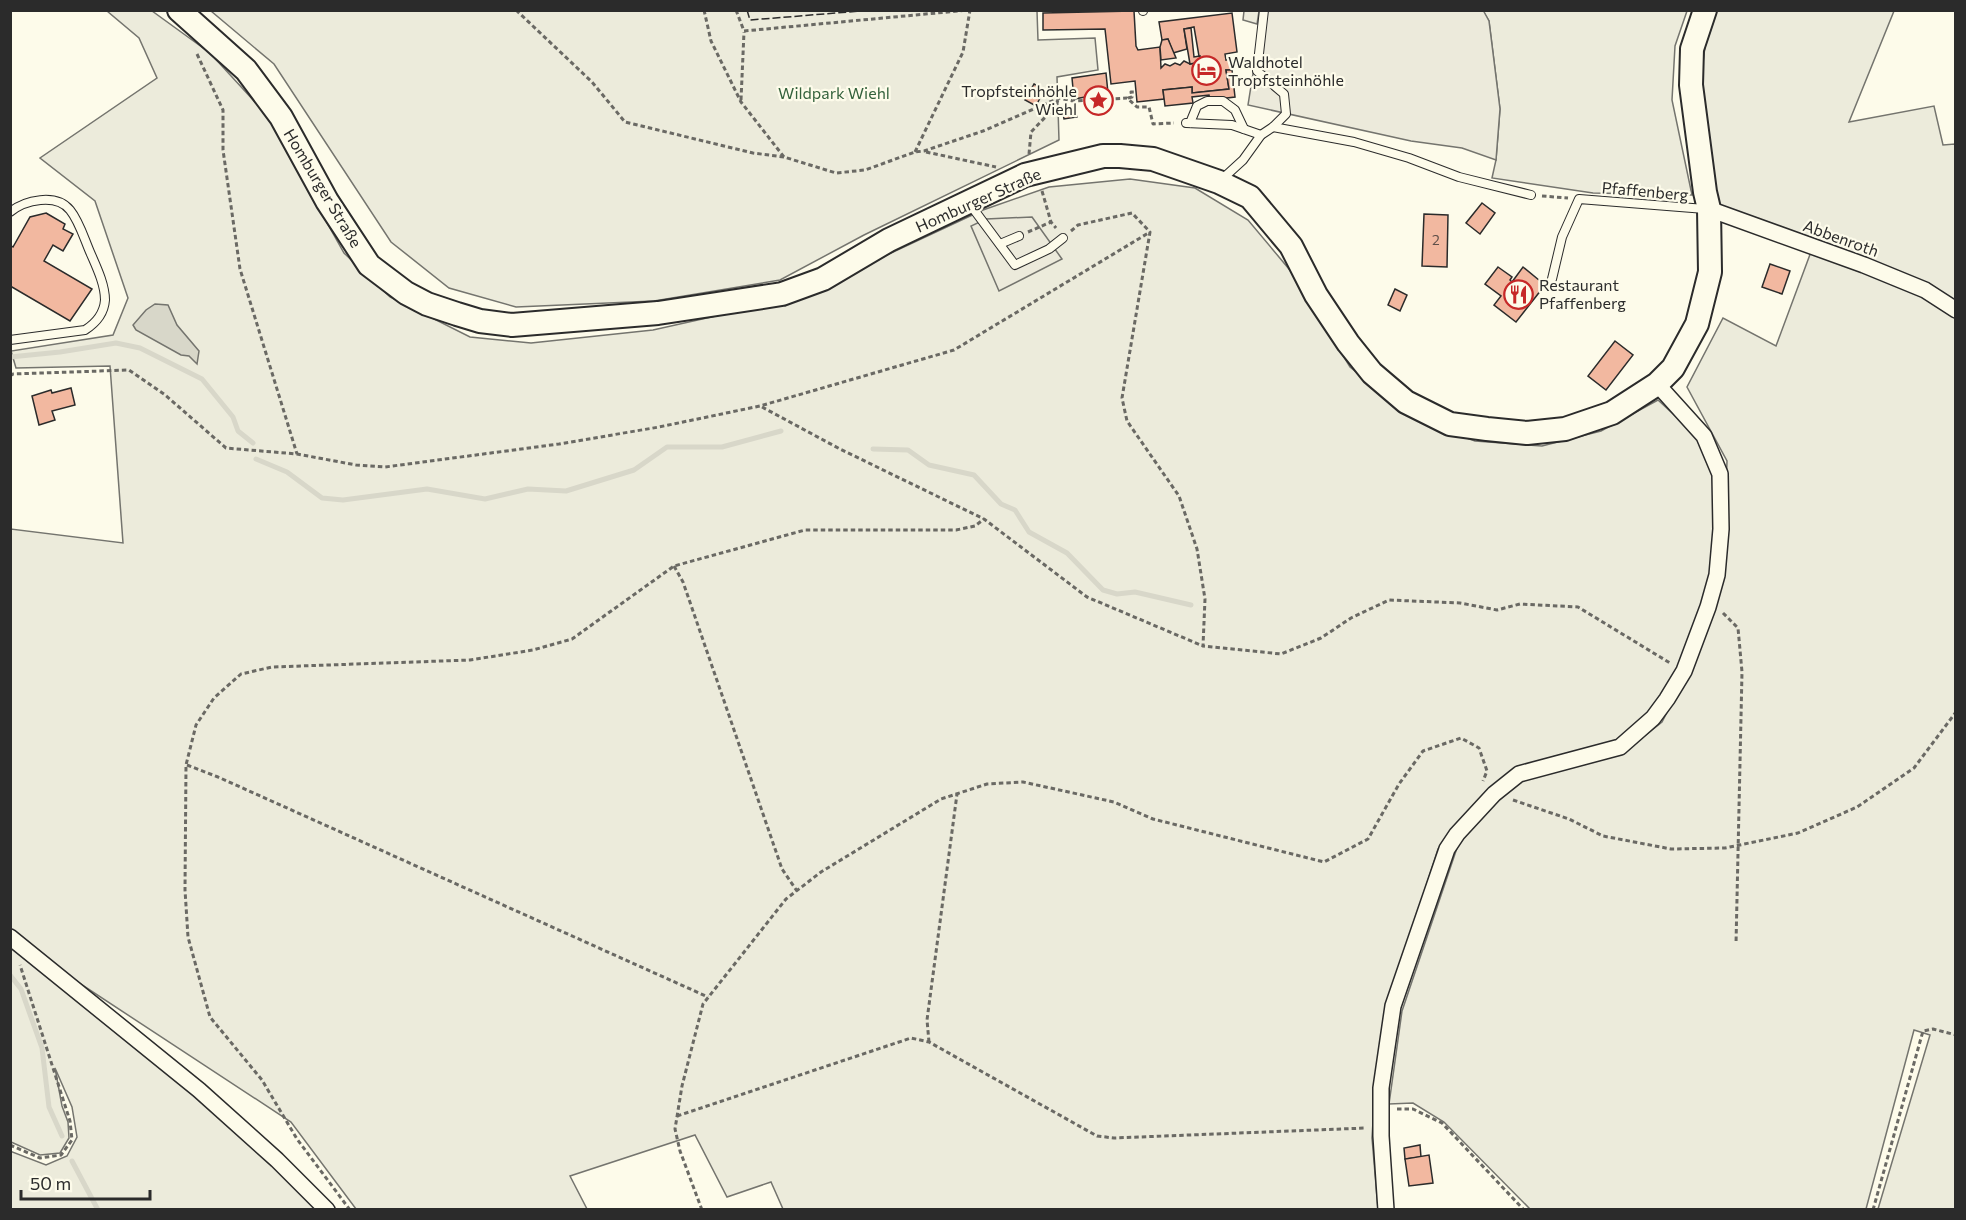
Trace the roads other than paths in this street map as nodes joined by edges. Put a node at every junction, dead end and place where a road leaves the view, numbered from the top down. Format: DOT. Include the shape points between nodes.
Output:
graph roads {
  1 [pos="179,10"];
  2 [pos="1264,10"];
  3 [pos="1705,10"];
  4 [pos="1272,127"];
  5 [pos="1244,129"];
  6 [pos="1261,135"];
  7 [pos="1219,182"];
  8 [pos="1531,195"];
  9 [pos="968,202"];
  10 [pos="1709,209"];
  11 [pos="10,212"];
  12 [pos="1019,236"];
  13 [pos="1063,237"];
  14 [pos="1000,244"];
  15 [pos="1552,279"];
  16 [pos="1956,310"];
  17 [pos="10,340"];
  18 [pos="1657,384"];
  19 [pos="16,941"];
  20 [pos="327,1209"];
  21 [pos="1386,1209"];
  1 -- 9 [label="main road, Homburger Straße" via="246,70 281,117 327,201 369,266 427,304 480,321 512,325 606,318 782,294 823,279 889,240"];
  2 -- 4 [label="lane" via="1257,71 1284,94 1286,114"];
  3 -- 10 [label="main road, Homburger Straße" via="1692,49 1691,85"];
  4 -- 6 [label="lane"];
  4 -- 8 [label="lane" via="1354,142 1459,177"];
  5 -- 5 [label="lane" via="1232,125 1187,123 1197,106 1207,101 1223,101 1235,110"];
  5 -- 6 [label="lane"];
  6 -- 7 [label="lane" via="1243,160"];
  7 -- 9 [label="main road, Homburger Straße" via="1153,159 1093,158 1027,165"];
  7 -- 18 [label="main road, Homburger Straße" via="1250,197 1290,246 1317,295 1372,373 1406,402 1450,424 1527,433 1564,429 1612,413"];
  9 -- 14 [label="lane"];
  10 -- 15 [label="lane, Pfaffenberg" via="1579,199 1562,237"];
  10 -- 16 [label="street, Abbenroth" via="1864,265 1925,290"];
  10 -- 18 [label="main road, Homburger Straße" via="1710,272 1697,324 1673,368"];
  11 -- 17 [label="lane" via="39,200 56,201 69,208 96,266 105,300 102,313 85,330"];
  12 -- 14 [label="lane"];
  13 -- 14 [label="lane" via="1049,249 1015,265"];
  18 -- 21 [label="street" via="1704,436 1720,474 1717,575 1708,607 1683,671 1653,718 1620,747 1519,774 1487,792 1447,849 1393,1006 1381,1088"];
  19 -- 20 [label="street" via="199,1090"];
}
